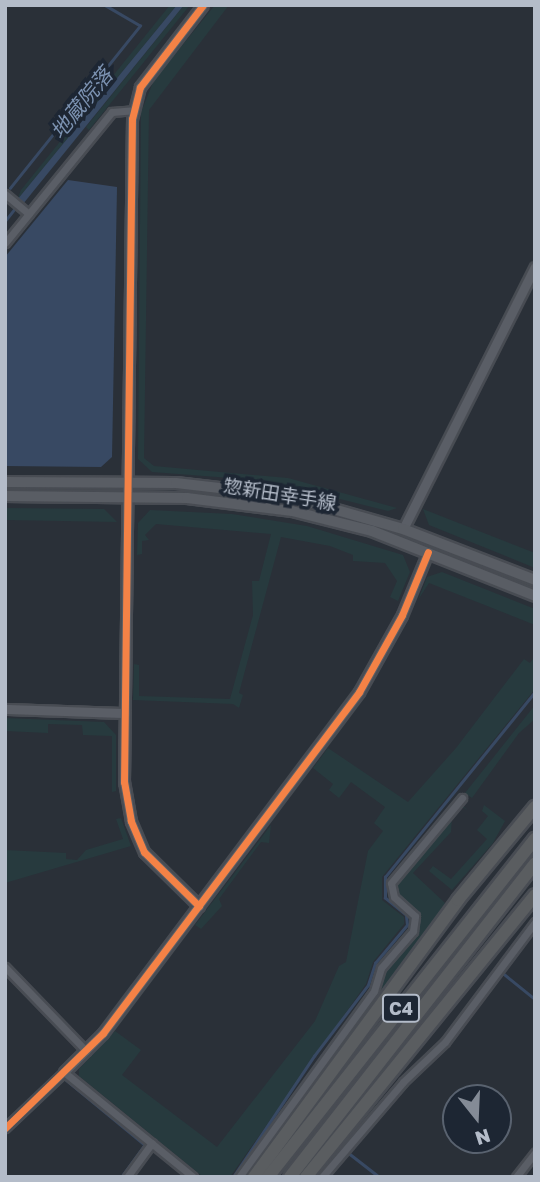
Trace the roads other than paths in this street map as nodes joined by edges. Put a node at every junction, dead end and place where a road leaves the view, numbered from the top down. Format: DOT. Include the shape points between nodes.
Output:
graph roads {
  1 [pos="203,5"];
  2 [pos="134,110"];
  3 [pos="8,197"];
  4 [pos="29,214"];
  5 [pos="5,243"];
  6 [pos="535,267"];
  7 [pos="5,482"];
  8 [pos="128,483"];
  9 [pos="5,496"];
  10 [pos="127,497"];
  11 [pos="403,529"];
  12 [pos="428,552"];
  13 [pos="535,580"];
  14 [pos="535,596"];
  15 [pos="5,709"];
  16 [pos="125,713"];
  17 [pos="462,798"];
  18 [pos="535,807"];
  19 [pos="535,839"];
  20 [pos="535,863"];
  21 [pos="535,895"];
  22 [pos="199,906"];
  23 [pos="535,922"];
  24 [pos="5,967"];
  25 [pos="86,1051"];
  26 [pos="64,1072"];
  27 [pos="5,1128"];
  28 [pos="152,1143"];
  29 [pos="535,1153"];
  30 [pos="128,1177"];
  31 [pos="193,1177"];
  32 [pos="239,1177"];
  33 [pos="254,1177"];
  34 [pos="268,1177"];
  35 [pos="290,1177"];
  36 [pos="306,1177"];
  37 [pos="322,1177"];
  38 [pos="516,1177"];
  1 -- 2 [label="street" via="149,73"];
  2 -- 4 [label="street" via="112,112"];
  2 -- 8 [label="street"];
  3 -- 4 [label="street"];
  4 -- 5 [label="street"];
  6 -- 11 [label="street"];
  7 -- 8 [label="main road, 惣新田幸手線"];
  8 -- 10 [label="street"];
  8 -- 11 [label="main road, 惣新田幸手線" via="257,490 342,509"];
  9 -- 10 [label="main road, 惣新田幸手線"];
  10 -- 12 [label="main road, 惣新田幸手線" via="292,511 348,523"];
  10 -- 16 [label="street"];
  11 -- 13 [label="main road, 惣新田幸手線"];
  12 -- 14 [label="main road, 惣新田幸手線"];
  12 -- 22 [label="street" via="368,680"];
  15 -- 16 [label="street"];
  16 -- 22 [label="street" via="124,793 136,838 157,869"];
  17 -- 32 [label="street" via="391,883 394,897 415,916 413,931 381,968 374,991"];
  18 -- 33 [label="highway" via="458,900"];
  19 -- 34 [label="highway, C4"];
  20 -- 35 [label="highway, C4"];
  21 -- 36 [label="highway"];
  22 -- 25 [label="street"];
  23 -- 37 [label="street" via="445,1042 403,1082"];
  24 -- 25 [label="street"];
  25 -- 26 [label="street"];
  26 -- 27 [label="street"];
  26 -- 28 [label="street"];
  28 -- 30 [label="street"];
  28 -- 31 [label="street"];
  29 -- 38 [label="street"];
}
